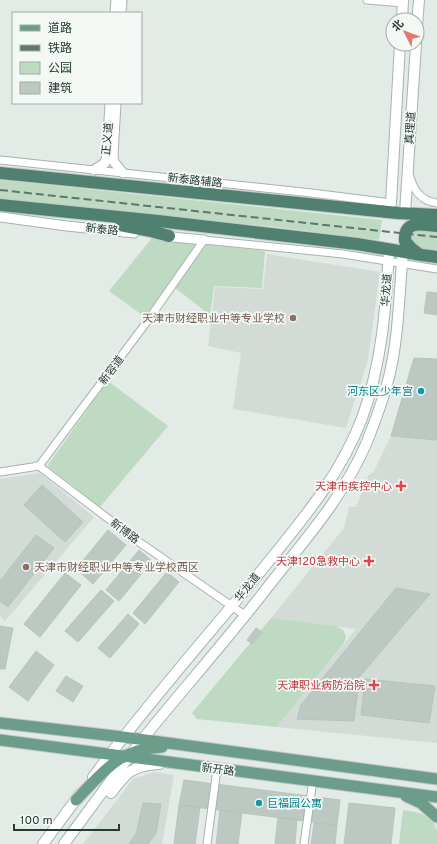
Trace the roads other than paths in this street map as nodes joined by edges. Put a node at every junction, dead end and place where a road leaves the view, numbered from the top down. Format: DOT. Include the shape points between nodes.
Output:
graph roads {
  1 [pos="116,0"];
  2 [pos="122,0"];
  3 [pos="367,0"];
  4 [pos="419,0"];
  5 [pos="403,1"];
  6 [pos="115,12"];
  7 [pos="121,12"];
  8 [pos="402,12"];
  9 [pos="418,12"];
  10 [pos="400,52"];
  11 [pos="415,52"];
  12 [pos="110,104"];
  13 [pos="116,104"];
  14 [pos="0,160"];
  15 [pos="408,166"];
  16 [pos="94,170"];
  17 [pos="0,173"];
  18 [pos="123,173"];
  19 [pos="437,203"];
  20 [pos="391,204"];
  21 [pos="0,205"];
  22 [pos="23,208"];
  23 [pos="405,213"];
  24 [pos="437,215"];
  25 [pos="0,217"];
  26 [pos="437,226"];
  27 [pos="169,236"];
  28 [pos="204,240"];
  29 [pos="422,255"];
  30 [pos="437,256"];
  31 [pos="395,257"];
  32 [pos="437,269"];
  33 [pos="39,466"];
  34 [pos="0,472"];
  35 [pos="232,606"];
  36 [pos="246,616"];
  37 [pos="0,723"];
  38 [pos="124,737"];
  39 [pos="0,740"];
  40 [pos="143,740"];
  41 [pos="185,745"];
  42 [pos="111,753"];
  43 [pos="129,754"];
  44 [pos="177,763"];
  45 [pos="217,769"];
  46 [pos="313,780"];
  47 [pos="434,780"];
  48 [pos="394,791"];
  49 [pos="437,797"];
  50 [pos="76,800"];
  51 [pos="437,817"];
  52 [pos="44,844"];
  53 [pos="64,844"];
  54 [pos="72,844"];
  55 [pos="207,844"];
  56 [pos="304,844"];
  1 -- 6 [label="street"];
  2 -- 7 [label="street"];
  3 -- 5 [label="street"];
  4 -- 9 [label="main road"];
  5 -- 8 [label="main road"];
  10 -- 20 [label="main road, 真理道"];
  11 -- 15 [label="main road, 真理道"];
  12 -- 16 [label="street, 正义道" via="107,155 105,162"];
  13 -- 18 [label="street, 正义道" via="113,155 114,162"];
  14 -- 16 [label="street, 新泰路辅路"];
  15 -- 19 [label="street" via="418,194 423,199"];
  15 -- 23 [label="main road, 真理道"];
  16 -- 18 [label="street, 新泰路辅路"];
  17 -- 23 [label="highway"];
  18 -- 20 [label="street, 新泰路辅路" via="341,196"];
  21 -- 22 [label="highway"];
  22 -- 27 [label="highway" via="62,218 137,228"];
  22 -- 31 [label="highway" via="357,244"];
  23 -- 24 [label="highway"];
  25 -- 27 [label="street, 新泰路"];
  26 -- 29 [label="highway" via="416,224 407,230 407,245"];
  27 -- 28 [label="street, 新泰路"];
  28 -- 31 [label="street"];
  28 -- 33 [label="street, 新容道" via="146,324"];
  29 -- 30 [label="highway"];
  29 -- 31 [label="highway"];
  31 -- 32 [label="street"];
  31 -- 35 [label="main road, 华龙道" via="378,363 353,439 334,476 309,511"];
  31 -- 36 [label="main road" via="396,332 389,376 365,444 334,501"];
  33 -- 34 [label="street"];
  33 -- 35 [label="street, 新博路" via="139,542"];
  35 -- 36 [label="street, 新博路"];
  35 -- 38 [label="main road, 华龙道"];
  36 -- 40 [label="main road"];
  37 -- 38 [label="main road, 新开路"];
  38 -- 40 [label="main road, 新开路"];
  38 -- 42 [label="main road, 华龙道"];
  39 -- 42 [label="main road, 新开路"];
  40 -- 41 [label="main road, 新开路"];
  40 -- 43 [label="main road"];
  41 -- 43 [label="main road" via="157,747"];
  41 -- 47 [label="main road, 新开路"];
  42 -- 43 [label="main road, 新开路"];
  42 -- 50 [label="main road, 华龙道"];
  43 -- 44 [label="main road, 新开路"];
  43 -- 50 [label="main road" via="106,768"];
  43 -- 53 [label="main road"];
  44 -- 45 [label="main road, 新开路"];
  44 -- 54 [label="main road" via="146,764 130,771"];
  45 -- 46 [label="main road, 新开路"];
  45 -- 55 [label="street"];
  46 -- 48 [label="main road, 新开路"];
  46 -- 56 [label="street"];
  48 -- 49 [label="main road, 新开路"];
  48 -- 51 [label="main road" via="421,803"];
  50 -- 52 [label="main road, 华龙道"];
}
